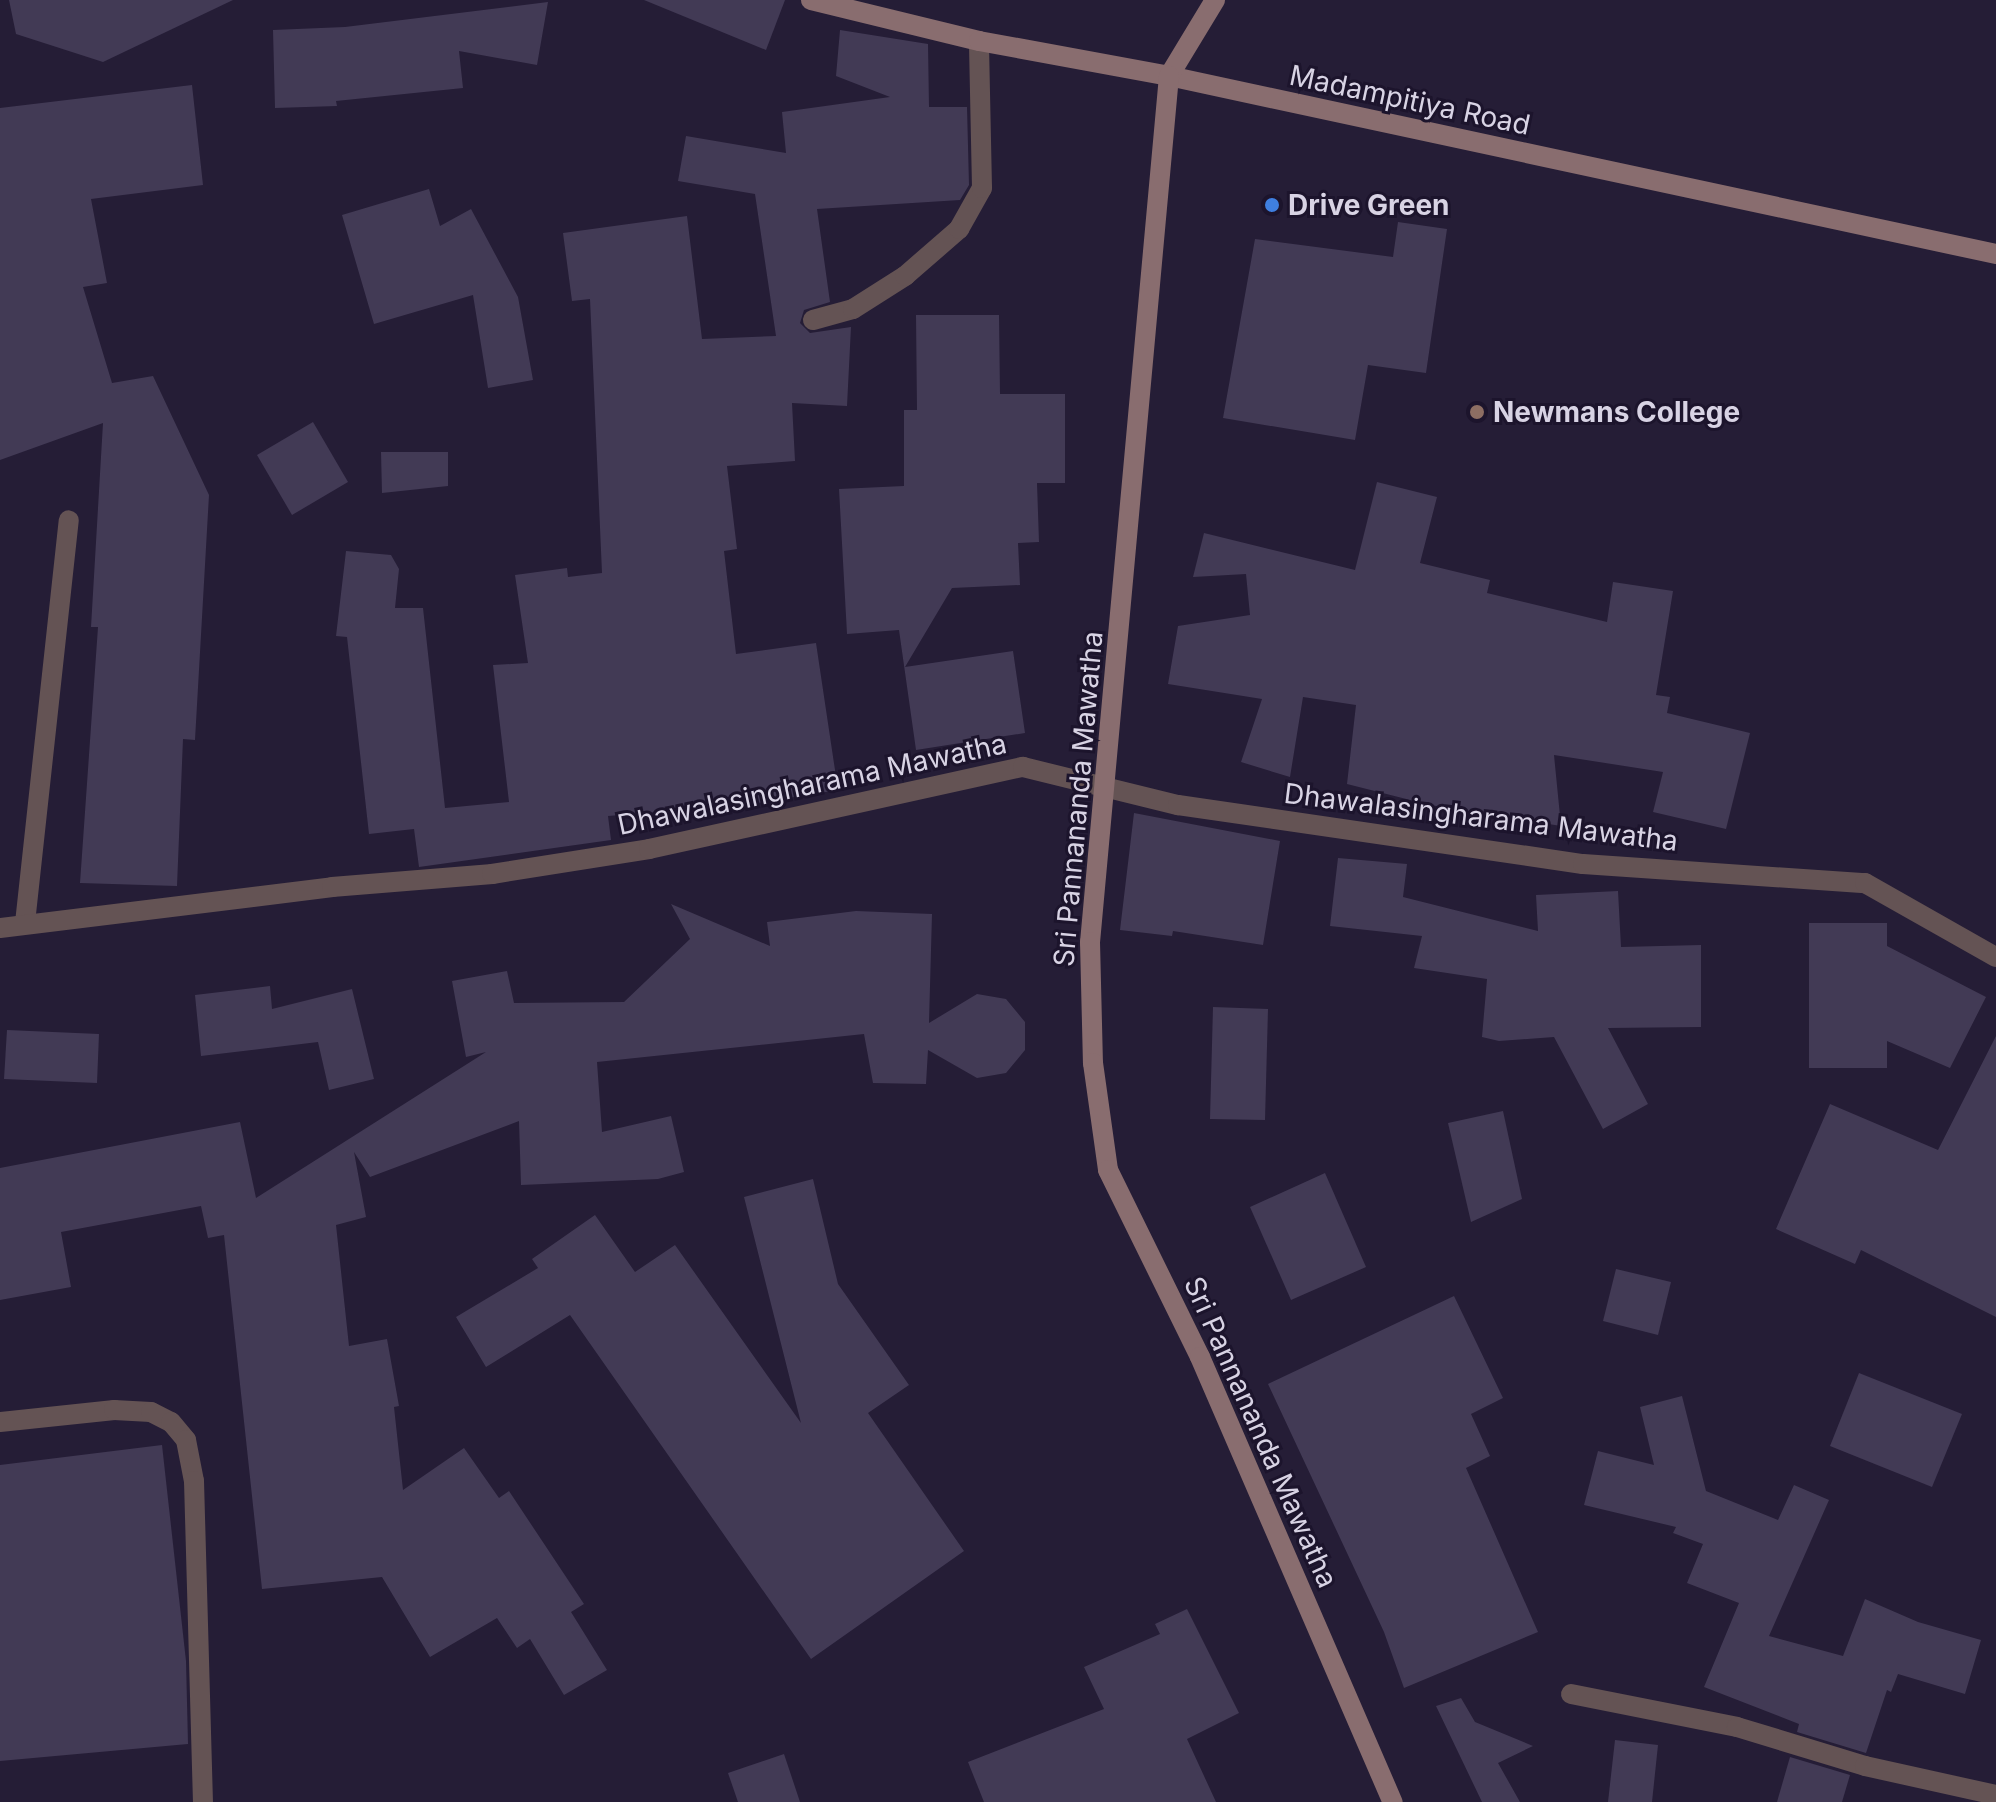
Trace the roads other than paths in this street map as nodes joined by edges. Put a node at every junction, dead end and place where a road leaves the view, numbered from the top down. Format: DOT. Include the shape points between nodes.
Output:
graph roads {
  1 [pos="811,0"];
  2 [pos="1215,0"];
  3 [pos="979,41"];
  4 [pos="1169,76"];
  5 [pos="1996,254"];
  6 [pos="813,320"];
  7 [pos="69,520"];
  8 [pos="1107,786"];
  9 [pos="25,923"];
  10 [pos="0,928"];
  11 [pos="1996,957"];
  12 [pos="0,1422"];
  13 [pos="1571,1694"];
  14 [pos="1996,1795"];
  15 [pos="203,1802"];
  16 [pos="1393,1802"];
  1 -- 3 [label="main road, Madampitiya Road"];
  2 -- 4 [label="main road"];
  3 -- 4 [label="main road, Madampitiya Road"];
  3 -- 6 [label="street" via="982,188 959,229 853,309"];
  4 -- 5 [label="main road, Madampitiya Road"];
  4 -- 8 [label="main road, Sri Pannananda Mawatha"];
  7 -- 9 [label="street"];
  8 -- 9 [label="street, Dhawalasingharama Mawatha" via="1023,767 649,849 492,874"];
  8 -- 11 [label="street, Dhawalasingharama Mawatha" via="1178,805 1583,864 1865,883"];
  8 -- 16 [label="main road, Sri Pannananda Mawatha" via="1090,942 1093,1063 1108,1170 1200,1357"];
  9 -- 10 [label="street, Dhawalasingharama Mawatha"];
  12 -- 15 [label="street" via="114,1410 151,1412 171,1422 186,1440 194,1481"];
  13 -- 14 [label="street" via="1737,1727 1865,1766"];
}
